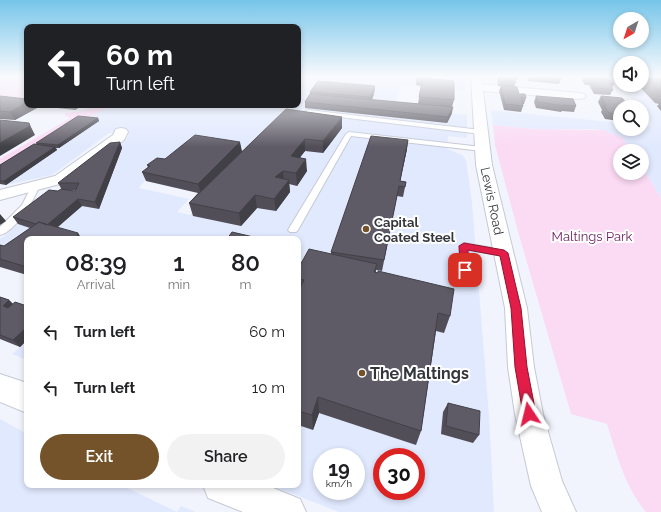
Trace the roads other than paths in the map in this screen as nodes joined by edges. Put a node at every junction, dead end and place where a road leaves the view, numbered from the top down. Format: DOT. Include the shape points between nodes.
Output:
graph roads {
  1 [pos="478,100"];
  2 [pos="304,112"];
  3 [pos="121,132"];
  4 [pos="481,141"];
  5 [pos="35,187"];
  6 [pos="0,195"];
  7 [pos="293,230"];
  8 [pos="0,232"];
  9 [pos="504,253"];
  10 [pos="465,281"];
  11 [pos="0,388"];
  12 [pos="24,397"];
  13 [pos="228,488"];
  14 [pos="287,512"];
  15 [pos="559,512"];
  1 -- 4 [label="street, Lewis Road"];
  2 -- 4 [label="lane"];
  3 -- 5 [label="street" via="119,137 68,175"];
  4 -- 7 [label="lane" via="349,134"];
  4 -- 9 [label="street, Lewis Road"];
  5 -- 6 [label="street"];
  5 -- 8 [label="lane" via="22,213"];
  9 -- 10 [label="lane" via="464,246"];
  9 -- 15 [label="street, Lewis Road" via="516,308 521,367 536,446 547,486"];
  11 -- 12 [label="street"];
  13 -- 14 [label="street"];
}
